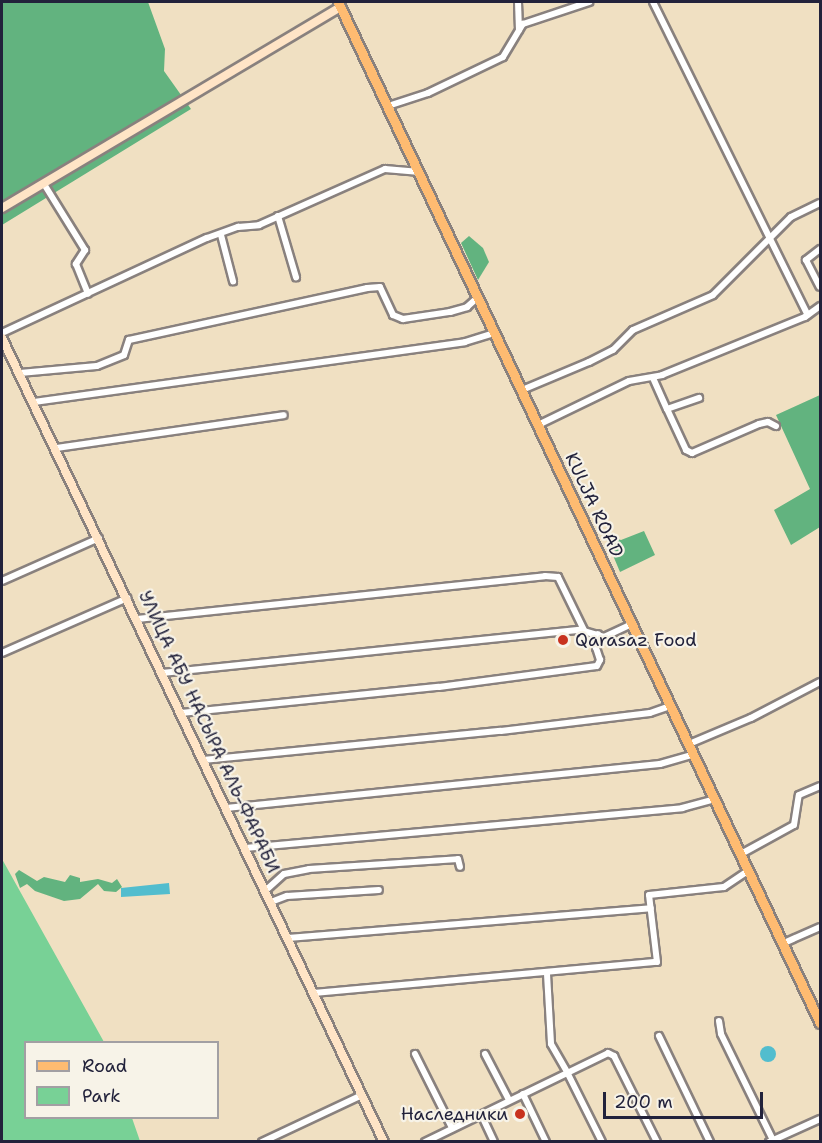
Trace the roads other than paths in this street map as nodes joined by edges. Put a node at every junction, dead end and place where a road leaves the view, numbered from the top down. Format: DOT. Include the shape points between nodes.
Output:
graph roads {
  1 [pos="518,2"];
  2 [pos="589,2"];
  3 [pos="653,2"];
  4 [pos="340,4"];
  5 [pos="519,30"];
  6 [pos="388,106"];
  7 [pos="417,172"];
  8 [pos="44,184"];
  9 [pos="820,203"];
  10 [pos="2,208"];
  11 [pos="278,216"];
  12 [pos="221,235"];
  13 [pos="770,240"];
  14 [pos="820,249"];
  15 [pos="296,277"];
  16 [pos="233,281"];
  17 [pos="820,287"];
  18 [pos="88,294"];
  19 [pos="478,297"];
  20 [pos="820,306"];
  21 [pos="808,315"];
  22 [pos="2,333"];
  23 [pos="495,333"];
  24 [pos="2,338"];
  25 [pos="20,373"];
  26 [pos="653,378"];
  27 [pos="522,390"];
  28 [pos="699,398"];
  29 [pos="34,402"];
  30 [pos="667,409"];
  31 [pos="284,415"];
  32 [pos="538,425"];
  33 [pos="776,426"];
  34 [pos="56,448"];
  35 [pos="99,538"];
  36 [pos="2,581"];
  37 [pos="127,598"];
  38 [pos="137,619"];
  39 [pos="632,624"];
  40 [pos="584,630"];
  41 [pos="598,634"];
  42 [pos="2,653"];
  43 [pos="162,673"];
  44 [pos="820,682"];
  45 [pos="670,706"];
  46 [pos="181,713"];
  47 [pos="689,744"];
  48 [pos="694,754"];
  49 [pos="203,760"];
  50 [pos="820,786"];
  51 [pos="715,799"];
  52 [pos="226,808"];
  53 [pos="245,848"];
  54 [pos="741,854"];
  55 [pos="460,867"];
  56 [pos="749,870"];
  57 [pos="379,890"];
  58 [pos="266,891"];
  59 [pos="271,902"];
  60 [pos="651,908"];
  61 [pos="820,927"];
  62 [pos="288,938"];
  63 [pos="784,943"];
  64 [pos="547,974"];
  65 [pos="314,993"];
  66 [pos="719,1021"];
  67 [pos="820,1023"];
  68 [pos="659,1036"];
  69 [pos="415,1054"];
  70 [pos="485,1054"];
  71 [pos="567,1072"];
  72 [pos="523,1094"];
  73 [pos="362,1095"];
  74 [pos="509,1100"];
  75 [pos="481,1114"];
  76 [pos="820,1119"];
  77 [pos="452,1128"];
  78 [pos="437,1139"];
  79 [pos="771,1141"];
  80 [pos="262,1142"];
  81 [pos="384,1142"];
  82 [pos="425,1142"];
  83 [pos="494,1142"];
  84 [pos="546,1142"];
  85 [pos="602,1142"];
  86 [pos="657,1142"];
  87 [pos="710,1142"];
  1 -- 5 [label="street"];
  2 -- 5 [label="street" via="531,21"];
  3 -- 13 [label="street"];
  4 -- 6 [label="main road, KULJA ROAD"];
  4 -- 8 [label="street"];
  5 -- 6 [label="street" via="503,57 428,93"];
  6 -- 7 [label="main road, KULJA ROAD"];
  7 -- 11 [label="street" via="390,167"];
  7 -- 19 [label="main road, KULJA ROAD"];
  8 -- 10 [label="street"];
  8 -- 18 [label="street" via="85,250 76,264"];
  9 -- 13 [label="street" via="791,217"];
  11 -- 12 [label="street"];
  11 -- 15 [label="street"];
  12 -- 16 [label="street"];
  12 -- 18 [label="street"];
  13 -- 21 [label="street"];
  13 -- 27 [label="street" via="713,295 633,330 613,350 589,362"];
  14 -- 17 [label="street" via="806,260"];
  18 -- 22 [label="street"];
  19 -- 23 [label="main road, KULJA ROAD"];
  19 -- 25 [label="street" via="467,307 403,320 393,315 380,287 367,288 129,340 124,355 97,366"];
  20 -- 21 [label="street"];
  21 -- 26 [label="street"];
  23 -- 27 [label="main road, KULJA ROAD"];
  23 -- 29 [label="street" via="465,342"];
  24 -- 25 [label="street, УЛИЦА АБУ НАСЫРА АЛЬ-ФАРАБИ"];
  25 -- 29 [label="street, УЛИЦА АБУ НАСЫРА АЛЬ-ФАРАБИ"];
  26 -- 30 [label="street"];
  26 -- 32 [label="street" via="629,381"];
  27 -- 32 [label="main road, KULJA ROAD"];
  28 -- 30 [label="street"];
  29 -- 34 [label="street, УЛИЦА АБУ НАСЫРА АЛЬ-ФАРАБИ"];
  30 -- 33 [label="street" via="686,450 692,453 759,424 768,422"];
  31 -- 34 [label="street"];
  32 -- 39 [label="main road, KULJA ROAD"];
  34 -- 35 [label="street, УЛИЦА АБУ НАСЫРА АЛЬ-ФАРАБИ"];
  35 -- 36 [label="street"];
  35 -- 37 [label="street, УЛИЦА АБУ НАСЫРА АЛЬ-ФАРАБИ"];
  37 -- 38 [label="street, УЛИЦА АБУ НАСЫРА АЛЬ-ФАРАБИ"];
  37 -- 42 [label="street"];
  38 -- 40 [label="street" via="551,576 558,577 564,585"];
  38 -- 43 [label="street, УЛИЦА АБУ НАСЫРА АЛЬ-ФАРАБИ"];
  39 -- 41 [label="street" via="610,636"];
  39 -- 45 [label="main road, KULJA ROAD"];
  40 -- 41 [label="street"];
  40 -- 43 [label="street"];
  41 -- 46 [label="street" via="597,666 439,687"];
  43 -- 46 [label="street, УЛИЦА АБУ НАСЫРА АЛЬ-ФАРАБИ"];
  44 -- 47 [label="street" via="751,718"];
  45 -- 47 [label="main road, KULJA ROAD"];
  45 -- 49 [label="street" via="650,713 501,731"];
  46 -- 49 [label="street, УЛИЦА АБУ НАСЫРА АЛЬ-ФАРАБИ"];
  47 -- 48 [label="main road, KULJA ROAD"];
  48 -- 51 [label="main road, KULJA ROAD"];
  48 -- 52 [label="street" via="660,764"];
  49 -- 52 [label="street, УЛИЦА АБУ НАСЫРА АЛЬ-ФАРАБИ"];
  50 -- 54 [label="street" via="799,795 794,825"];
  51 -- 53 [label="street" via="682,808"];
  51 -- 54 [label="main road, KULJA ROAD"];
  52 -- 53 [label="street, УЛИЦА АБУ НАСЫРА АЛЬ-ФАРАБИ"];
  53 -- 58 [label="street, УЛИЦА АБУ НАСЫРА АЛЬ-ФАРАБИ"];
  54 -- 56 [label="main road, KULJA ROAD"];
  55 -- 58 [label="street" via="458,859 309,869 284,874"];
  56 -- 60 [label="street" via="724,887 655,891 649,895"];
  56 -- 63 [label="main road, KULJA ROAD"];
  57 -- 59 [label="street" via="287,896"];
  58 -- 59 [label="street, УЛИЦА АБУ НАСЫРА АЛЬ-ФАРАБИ"];
  59 -- 62 [label="street, УЛИЦА АБУ НАСЫРА АЛЬ-ФАРАБИ"];
  60 -- 62 [label="street"];
  60 -- 64 [label="street" via="657,962"];
  61 -- 63 [label="street"];
  62 -- 65 [label="street, УЛИЦА АБУ НАСЫРА АЛЬ-ФАРАБИ"];
  63 -- 67 [label="main road, KULJA ROAD"];
  64 -- 65 [label="street"];
  64 -- 71 [label="street" via="551,1044"];
  65 -- 73 [label="street, УЛИЦА АБУ НАСЫРА АЛЬ-ФАРАБИ"];
  66 -- 79 [label="street" via="721,1034"];
  68 -- 87 [label="street"];
  69 -- 77 [label="street"];
  70 -- 74 [label="street"];
  71 -- 72 [label="street"];
  71 -- 85 [label="street"];
  71 -- 86 [label="street" via="611,1053"];
  72 -- 74 [label="street"];
  72 -- 84 [label="street"];
  73 -- 80 [label="street"];
  73 -- 81 [label="street, УЛИЦА АБУ НАСЫРА АЛЬ-ФАРАБИ"];
  74 -- 75 [label="street"];
  75 -- 77 [label="street"];
  75 -- 83 [label="street"];
  76 -- 79 [label="street"];
  77 -- 78 [label="street"];
  78 -- 82 [label="street"];
}
